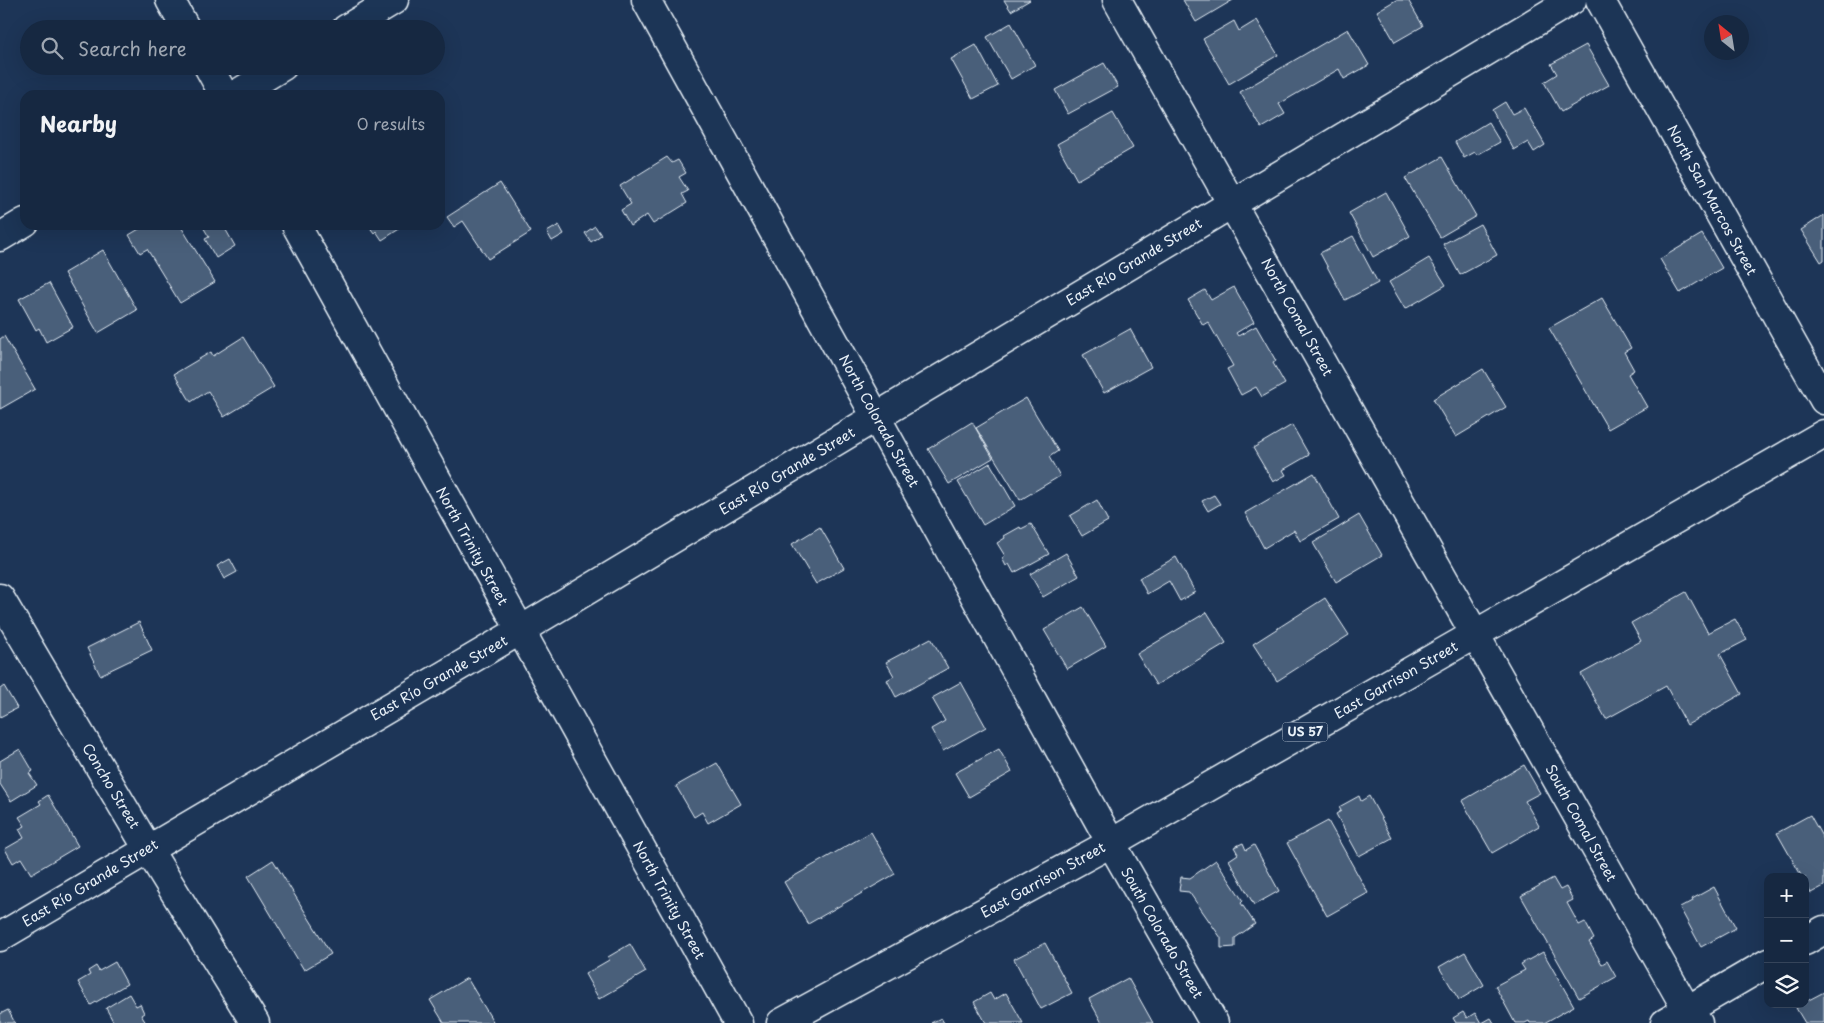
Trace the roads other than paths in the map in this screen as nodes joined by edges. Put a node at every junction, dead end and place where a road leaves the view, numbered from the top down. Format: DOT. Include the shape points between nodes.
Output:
graph roads {
  1 [pos="170,0"];
  2 [pos="394,0"];
  3 [pos="646,0"];
  4 [pos="1117,0"];
  5 [pos="1572,0"];
  6 [pos="1600,0"];
  7 [pos="181,20"];
  8 [pos="361,20"];
  9 [pos="213,75"];
  10 [pos="268,75"];
  11 [pos="221,90"];
  12 [pos="243,90"];
  13 [pos="1232,202"];
  14 [pos="20,225"];
  15 [pos="299,230"];
  16 [pos="0,237"];
  17 [pos="1824,400"];
  18 [pos="877,418"];
  19 [pos="1824,434"];
  20 [pos="0,598"];
  21 [pos="519,631"];
  22 [pos="1476,635"];
  23 [pos="1111,843"];
  24 [pos="148,849"];
  25 [pos="1824,930"];
  26 [pos="0,937"];
  27 [pos="1809,939"];
  28 [pos="1764,966"];
  29 [pos="1683,1019"];
  30 [pos="255,1023"];
  31 [pos="738,1023"];
  32 [pos="781,1023"];
  33 [pos="1214,1023"];
  1 -- 7 [label="street"];
  2 -- 8 [label="street"];
  3 -- 18 [label="street, North Colorado Street"];
  4 -- 13 [label="street, North Comal Street"];
  5 -- 13 [label="street, East Río Grande Street"];
  6 -- 17 [label="street, North San Marcos Street"];
  9 -- 11 [label="street"];
  10 -- 12 [label="street"];
  13 -- 18 [label="street, East Río Grande Street"];
  13 -- 22 [label="street, North Comal Street"];
  14 -- 16 [label="street"];
  15 -- 21 [label="street, North Trinity Street"];
  18 -- 21 [label="street, East Río Grande Street"];
  18 -- 23 [label="street, North Colorado Street"];
  19 -- 22 [label="street, East Garrison Street / US 57"];
  20 -- 24 [label="street, Concho Street"];
  21 -- 24 [label="street, East Río Grande Street"];
  21 -- 31 [label="street, North Trinity Street"];
  22 -- 23 [label="street, East Garrison Street / US 57"];
  22 -- 29 [label="street, South Comal Street"];
  23 -- 32 [label="street, East Garrison Street / US 57"];
  23 -- 33 [label="street, South Colorado Street"];
  24 -- 26 [label="street, East Río Grande Street"];
  24 -- 30 [label="street, Concho Street"];
  25 -- 27 [label="street"];
  28 -- 29 [label="street"];
}
